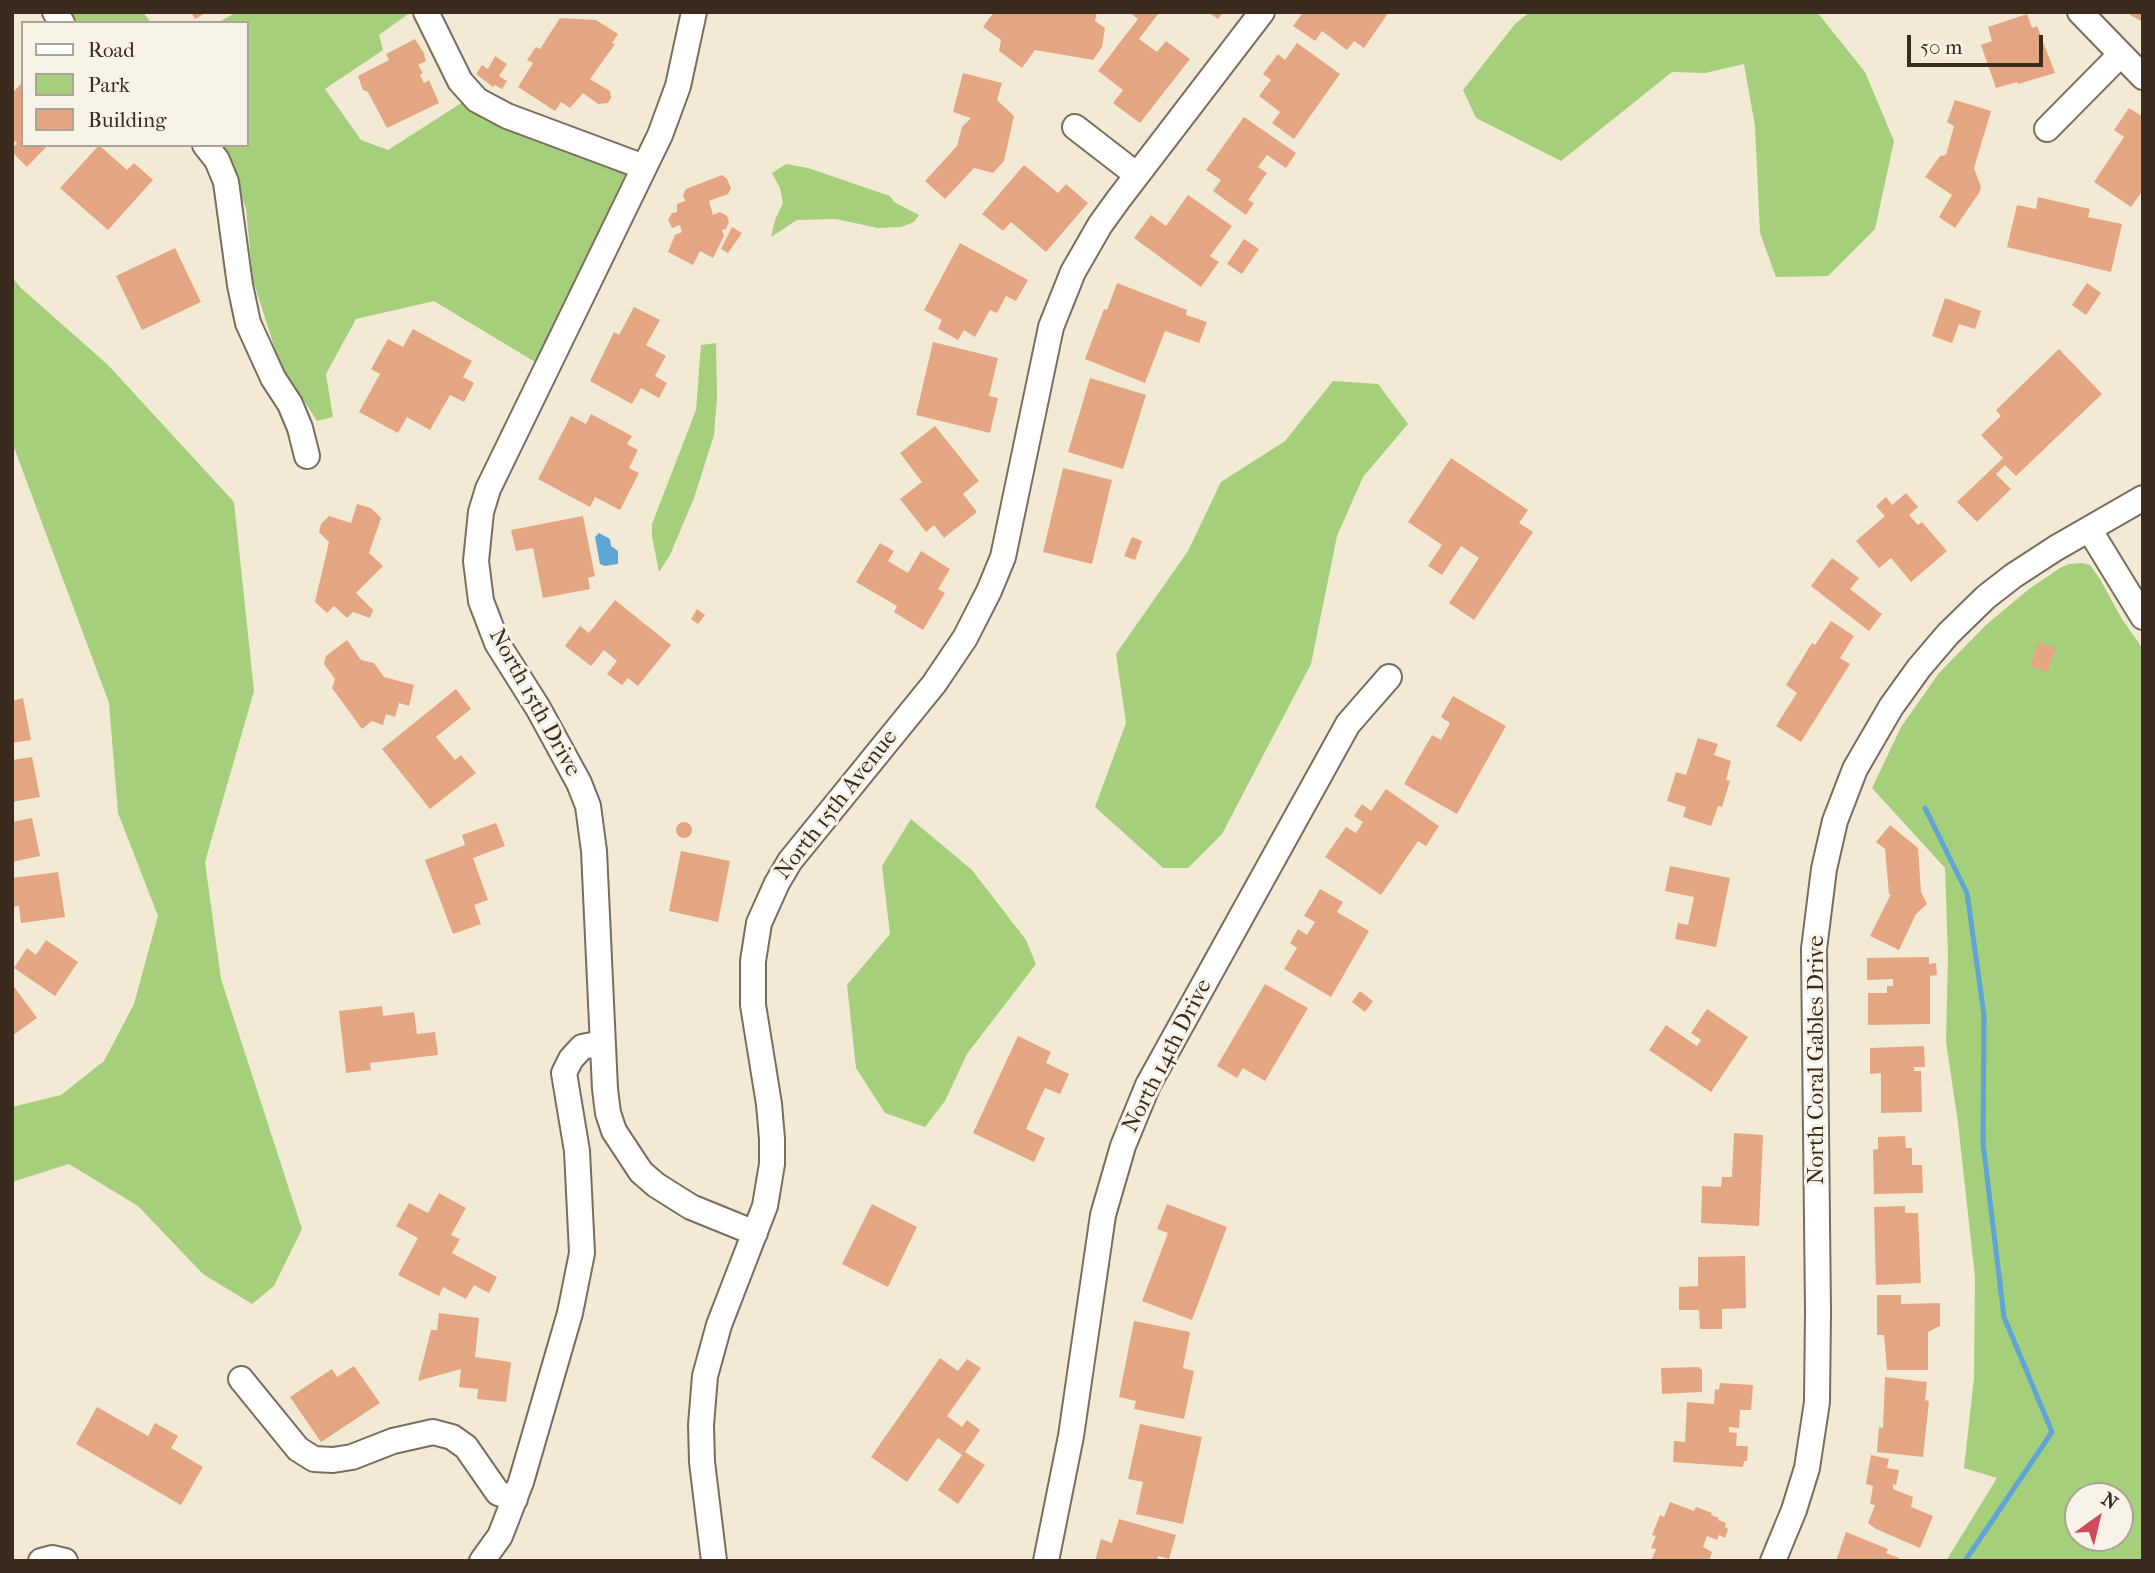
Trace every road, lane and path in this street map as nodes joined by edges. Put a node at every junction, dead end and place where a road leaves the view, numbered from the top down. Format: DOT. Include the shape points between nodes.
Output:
graph roads {
  1 [pos="426,12"];
  2 [pos="694,12"];
  3 [pos="1262,12"];
  4 [pos="2080,12"];
  5 [pos="2120,55"];
  6 [pos="2143,77"];
  7 [pos="1075,127"];
  8 [pos="2047,129"];
  9 [pos="207,147"];
  10 [pos="644,167"];
  11 [pos="1137,176"];
  12 [pos="307,456"];
  13 [pos="2143,498"];
  14 [pos="2089,529"];
  15 [pos="2143,617"];
  16 [pos="1389,677"];
  17 [pos="602,1043"];
  18 [pos="755,1233"];
  19 [pos="241,1379"];
  20 [pos="515,1499"];
  21 [pos="41,1561"];
  22 [pos="65,1561"];
  23 [pos="482,1561"];
  24 [pos="714,1561"];
  25 [pos="1046,1561"];
  26 [pos="1773,1561"];
  1 -- 10 [label="street" via="460,81 477,100 507,116"];
  2 -- 10 [label="street, North 15th Drive" via="678,86"];
  3 -- 11 [label="street, North 15th Avenue"];
  4 -- 5 [label="street"];
  5 -- 6 [label="street"];
  5 -- 8 [label="street"];
  7 -- 11 [label="street"];
  9 -- 12 [label="street" via="226,182 248,323 290,404"];
  10 -- 17 [label="street, North 15th Drive" via="488,489 476,545 481,601 497,643 538,708 587,806 595,862"];
  11 -- 18 [label="street, North 15th Avenue" via="1083,253 1051,327 1003,557 989,591 934,684 790,861 759,923 753,1005 772,1164"];
  13 -- 14 [label="street, North Coral Gables Drive"];
  14 -- 15 [label="street"];
  14 -- 26 [label="street, North Coral Gables Drive" via="2013,576 1948,634 1891,707 1855,769 1835,821 1814,949 1817,1402 1807,1468"];
  16 -- 25 [label="street, North 14th Drive" via="1348,724 1148,1085 1123,1146 1103,1215 1072,1436"];
  17 -- 18 [label="street, North 15th Drive" via="608,1113 614,1131 641,1172 691,1207"];
  17 -- 20 [label="street" via="582,1047 564,1073 577,1151 582,1253 570,1313"];
  18 -- 24 [label="street, North 15th Avenue" via="719,1325 705,1376 702,1462"];
  19 -- 20 [label="street" via="298,1449 314,1459 352,1457 393,1440 433,1432 466,1447 498,1493"];
  20 -- 23 [label="street" via="494,1546"];
  21 -- 22 [label="street"];
}
